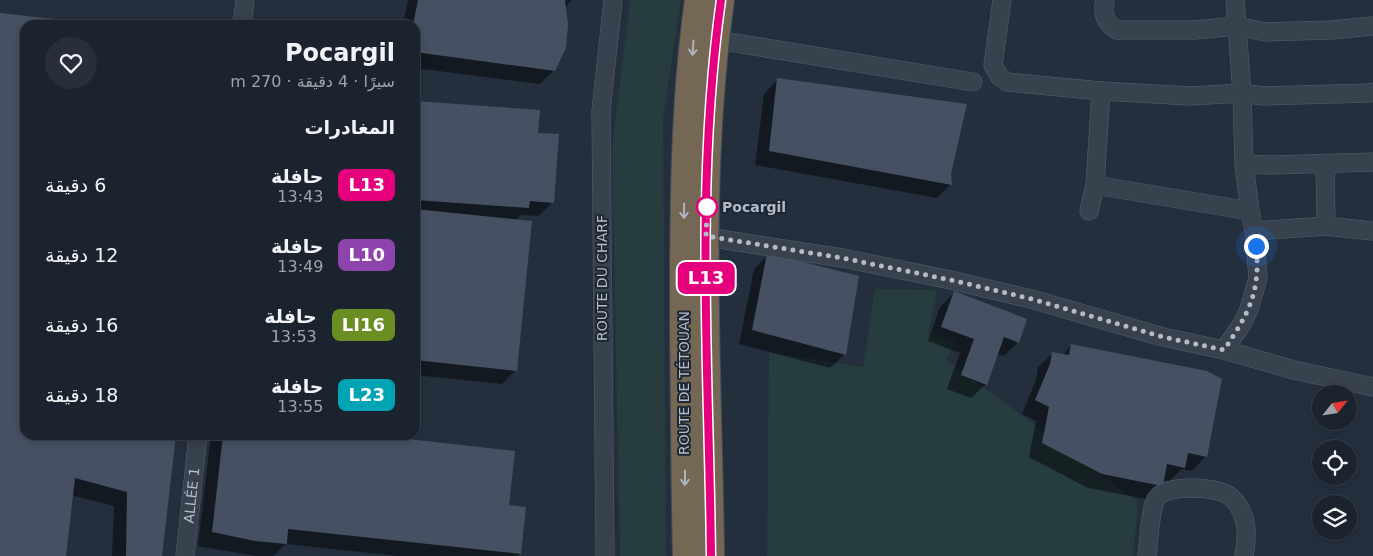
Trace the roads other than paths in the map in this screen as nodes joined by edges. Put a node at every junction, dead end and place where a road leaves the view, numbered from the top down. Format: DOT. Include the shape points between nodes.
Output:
graph roads {
  1 [pos="245,0"];
  2 [pos="613,0"];
  3 [pos="698,0"];
  4 [pos="722,0"];
  5 [pos="1002,0"];
  6 [pos="1106,0"];
  7 [pos="1235,0"];
  8 [pos="243,20"];
  9 [pos="1237,26"];
  10 [pos="1373,26"];
  11 [pos="717,40"];
  12 [pos="973,82"];
  13 [pos="1101,91"];
  14 [pos="1373,92"];
  15 [pos="1242,93"];
  16 [pos="1373,162"];
  17 [pos="1326,163"];
  18 [pos="1244,164"];
  19 [pos="1095,186"];
  20 [pos="1089,211"];
  21 [pos="1250,211"];
  22 [pos="1326,226"];
  23 [pos="1254,231"];
  24 [pos="1373,231"];
  25 [pos="706,236"];
  26 [pos="1224,350"];
  27 [pos="1373,387"];
  28 [pos="197,440"];
  29 [pos="185,556"];
  30 [pos="605,556"];
  31 [pos="686,556"];
  32 [pos="711,556"];
  33 [pos="1147,556"];
  34 [pos="1244,556"];
  1 -- 8 [label="street"];
  2 -- 30 [label="street, ROUTE DU CHARF" via="601,111"];
  3 -- 31 [label="highway, ROUTE DE TÉTOUAN, one-way" via="686,142 683,249"];
  4 -- 11 [label="highway, ROUTE DE TÉTOUAN"];
  5 -- 13 [label="street" via="993,65 998,76 1007,82"];
  6 -- 9 [label="street" via="1104,15 1110,26 1118,30 1194,30"];
  7 -- 9 [label="street"];
  9 -- 10 [label="street" via="1265,32"];
  9 -- 15 [label="street"];
  11 -- 12 [label="street"];
  11 -- 25 [label="highway, ROUTE DE TÉTOUAN" via="709,136"];
  13 -- 15 [label="street" via="1190,96"];
  13 -- 19 [label="street"];
  14 -- 15 [label="street" via="1264,96"];
  15 -- 18 [label="street"];
  16 -- 17 [label="street"];
  17 -- 18 [label="street"];
  17 -- 22 [label="street"];
  18 -- 21 [label="street"];
  19 -- 20 [label="street"];
  19 -- 21 [label="street"];
  21 -- 23 [label="street"];
  22 -- 23 [label="street"];
  22 -- 24 [label="street"];
  23 -- 26 [label="street" via="1258,278 1254,294 1242,324"];
  25 -- 26 [label="street" via="951,280 1032,299 1163,337"];
  25 -- 32 [label="highway, ROUTE DE TÉTOUAN"];
  26 -- 27 [label="street" via="1294,370"];
  28 -- 29 [label="street, ALLÉE 1"];
  33 -- 34 [label="street" via="1156,499 1166,491 1188,489 1225,492 1232,498 1246,520"];
}
